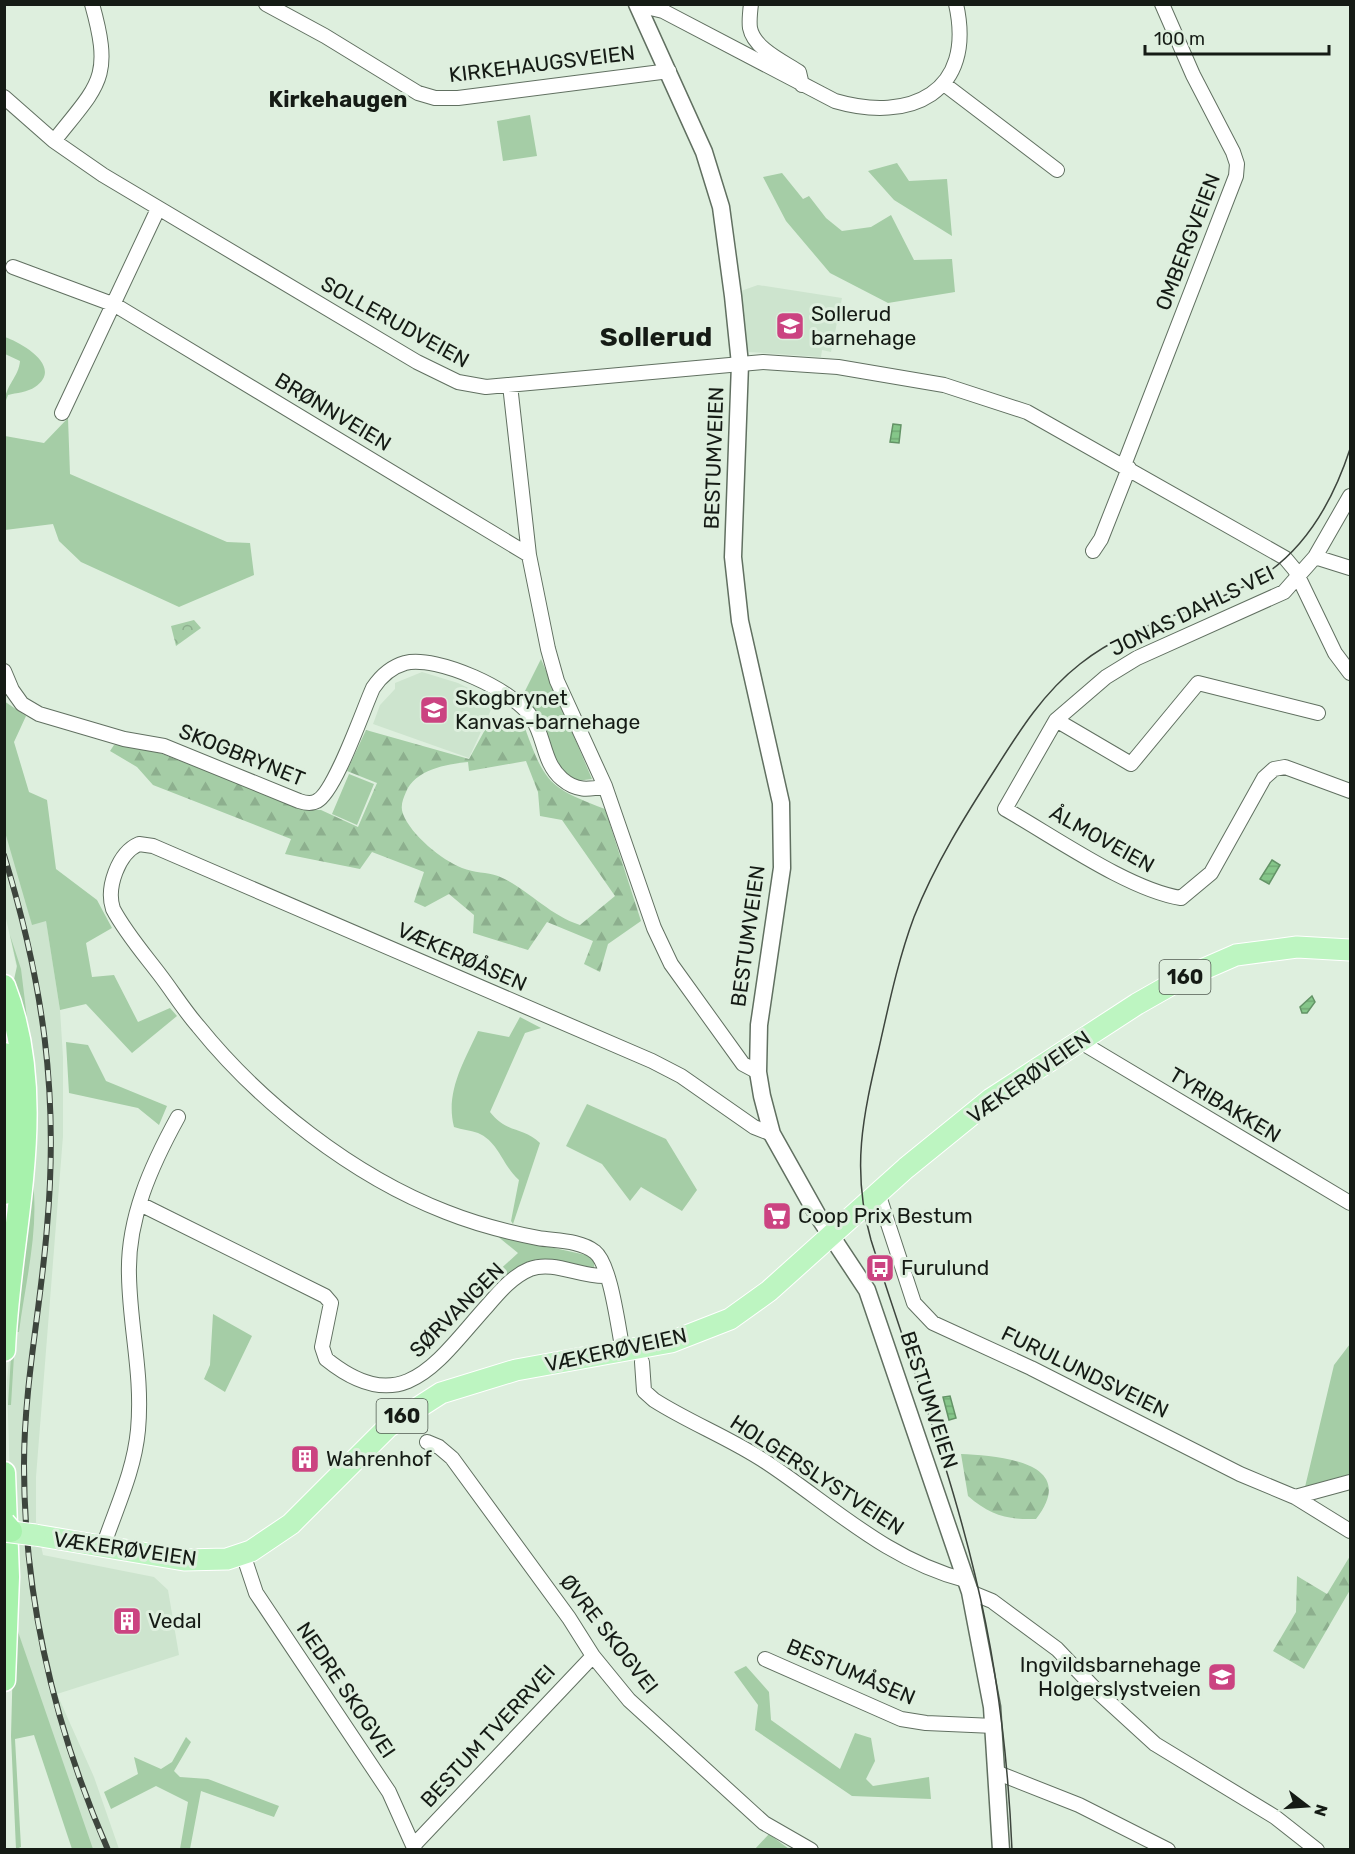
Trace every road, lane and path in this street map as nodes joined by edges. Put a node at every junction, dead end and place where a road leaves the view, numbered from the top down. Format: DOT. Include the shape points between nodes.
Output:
graph roads {
  1 [pos="92,4"];
  2 [pos="266,4"];
  3 [pos="751,4"];
  4 [pos="956,4"];
  5 [pos="1161,4"];
  6 [pos="638,5"];
  7 [pos="669,71"];
  8 [pos="945,84"];
  9 [pos="802,85"];
  10 [pos="4,97"];
  11 [pos="54,141"];
  12 [pos="1057,170"];
  13 [pos="158,209"];
  14 [pos="13,267"];
  15 [pos="115,305"];
  16 [pos="740,364"];
  17 [pos="510,385"];
  18 [pos="62,414"];
  19 [pos="1126,467"];
  20 [pos="1350,496"];
  21 [pos="1093,551"];
  22 [pos="529,555"];
  23 [pos="1315,557"];
  24 [pos="1350,568"];
  25 [pos="1298,579"];
  26 [pos="4,671"];
  27 [pos="1350,673"];
  28 [pos="1318,713"];
  29 [pos="1056,720"];
  30 [pos="605,786"];
  31 [pos="1350,791"];
  32 [pos="1005,809"];
  33 [pos="1350,950"];
  34 [pos="4,986"];
  35 [pos="1079,1041"];
  36 [pos="4,1053"];
  37 [pos="758,1072"];
  38 [pos="178,1117"];
  39 [pos="772,1134"];
  40 [pos="4,1193"];
  41 [pos="878,1193"];
  42 [pos="1350,1203"];
  43 [pos="140,1204"];
  44 [pos="831,1235"];
  45 [pos="607,1276"];
  46 [pos="5,1311"];
  47 [pos="4,1350"];
  48 [pos="623,1351"];
  49 [pos="642,1362"];
  50 [pos="427,1442"];
  51 [pos="4,1473"];
  52 [pos="1350,1482"];
  53 [pos="1295,1497"];
  54 [pos="7,1528"];
  55 [pos="1350,1531"];
  56 [pos="103,1547"];
  57 [pos="243,1554"];
  58 [pos="968,1586"];
  59 [pos="593,1656"];
  60 [pos="765,1659"];
  61 [pos="4,1680"];
  62 [pos="994,1726"];
  63 [pos="998,1773"];
  64 [pos="415,1847"];
  65 [pos="811,1850"];
  66 [pos="1001,1850"];
  67 [pos="1168,1850"];
  68 [pos="1317,1850"];
  1 -- 11 [label="street" via="103,52 102,68 89,97"];
  2 -- 7 [label="street, KIRKEHAUGSVEIEN" via="410,89 435,98"];
  3 -- 9 [label="street" via="753,37 799,72"];
  4 -- 8 [label="street" via="958,50"];
  5 -- 19 [label="street, OMBERGVEIEN" via="1237,164 1236,176"];
  6 -- 7 [label="street, BESTUMVEIEN"];
  6 -- 9 [label="street" via="663,11"];
  7 -- 16 [label="street, BESTUMVEIEN" via="704,152 721,207"];
  8 -- 9 [label="street" via="920,102 880,109 835,101"];
  8 -- 12 [label="street"];
  10 -- 11 [label="street, SOLLERUDVEIEN"];
  11 -- 13 [label="street, SOLLERUDVEIEN"];
  13 -- 15 [label="street"];
  13 -- 17 [label="street, SOLLERUDVEIEN" via="445,378 469,385"];
  14 -- 15 [label="street, BRØNNVEIEN"];
  15 -- 18 [label="street"];
  15 -- 22 [label="street, BRØNNVEIEN"];
  16 -- 17 [label="street, SOLLERUDVEIEN"];
  16 -- 19 [label="street, SOLLERUDVEIEN" via="838,367 944,385 1027,412"];
  16 -- 37 [label="street, BESTUMVEIEN" via="732,557 740,621 781,803 782,868 761,994"];
  17 -- 22 [label="street"];
  19 -- 21 [label="street" via="1101,539"];
  19 -- 25 [label="street, SOLLERUDVEIEN" via="1285,558"];
  20 -- 23 [label="street, JONAS DAHLS VEI"];
  22 -- 30 [label="street" via="557,681"];
  23 -- 24 [label="street"];
  23 -- 25 [label="street, JONAS DAHLS VEI"];
  25 -- 27 [label="street, SOLLERUDVEIEN" via="1335,653"];
  25 -- 29 [label="street, JONAS DAHLS VEI" via="1284,592 1137,658 1106,677"];
  26 -- 30 [label="street, SKOGBRYNET" via="22,704 39,714 124,739 164,746 311,803 326,795 332,786 373,688 383,675 407,663 438,665 467,675 518,702 532,717 551,767 563,780 582,789"];
  28 -- 29 [label="street" via="1198,682 1131,764"];
  29 -- 32 [label="street, JONAS DAHLS VEI"];
  30 -- 37 [label="street" via="654,928 671,964 743,1064"];
  31 -- 32 [label="street, ÅLMOVEIEN" via="1285,767 1274,768 1264,778 1211,873 1181,898 1161,895 1122,876"];
  33 -- 35 [label="main road, VÆKERØVEIEN / 160" via="1296,947 1236,955 1181,979"];
  34 -- 46 [label="highway" via="19,1037 26,1119 21,1202"];
  35 -- 41 [label="main road, VÆKERØVEIEN / 160" via="991,1099"];
  35 -- 42 [label="street, TYRIBAKKEN"];
  36 -- 40 [label="highway" via="10,1137"];
  37 -- 39 [label="street, BESTUMVEIEN"];
  38 -- 43 [label="street" via="151,1168"];
  39 -- 44 [label="street, BESTUMVEIEN"];
  39 -- 45 [label="street, VÆKERØÅSEN" via="754,1127 681,1076 652,1061 153,846 139,844 127,853 111,887 111,902 118,918 197,1026 281,1110 395,1189 490,1227 584,1246 599,1255"];
  41 -- 44 [label="main road, VÆKERØVEIEN / 160"];
  41 -- 53 [label="street, FURULUNDSVEIEN" via="914,1303 929,1320 1240,1474"];
  43 -- 45 [label="street, SØRVANGEN" via="325,1296 331,1303 322,1347 326,1359 380,1385 402,1384 421,1376 504,1287 530,1269 549,1267"];
  43 -- 56 [label="street" via="129,1273 139,1365 138,1432 129,1478"];
  44 -- 48 [label="main road, VÆKERØVEIEN / 160" via="769,1291 730,1319 682,1339"];
  44 -- 58 [label="street, BESTUMVEIEN" via="858,1272 874,1307"];
  45 -- 48 [label="street"];
  46 -- 47 [label="highway"];
  48 -- 57 [label="main road, VÆKERØVEIEN / 160" via="487,1378 429,1399 379,1434 291,1524"];
  49 -- 58 [label="street, HOLGERSLYSTVEIEN" via="644,1391 654,1400 766,1462 879,1543"];
  50 -- 59 [label="street, ØVRE SKOGVEI" via="452,1458"];
  51 -- 61 [label="highway" via="8,1585"];
  52 -- 53 [label="street"];
  53 -- 55 [label="street, FURULUNDSVEIEN"];
  54 -- 56 [label="main road, VÆKERØVEIEN / 160, bridge"];
  56 -- 57 [label="main road, VÆKERØVEIEN / 160" via="184,1560"];
  57 -- 64 [label="street, NEDRE SKOGVEI" via="256,1593 388,1792"];
  58 -- 62 [label="street, BESTUMVEIEN"];
  58 -- 68 [label="street, HOLGERSLYSTVEIEN" via="1057,1649 1097,1692 1155,1744 1275,1817"];
  59 -- 64 [label="street, BESTUM TVERRVEI"];
  59 -- 65 [label="street, ØVRE SKOGVEI" via="630,1701 764,1823"];
  60 -- 62 [label="street, BESTUMÅSEN" via="901,1719"];
  62 -- 63 [label="street, BESTUMVEIEN"];
  63 -- 66 [label="street, BESTUMVEIEN"];
  63 -- 67 [label="street" via="1079,1805"];
}
